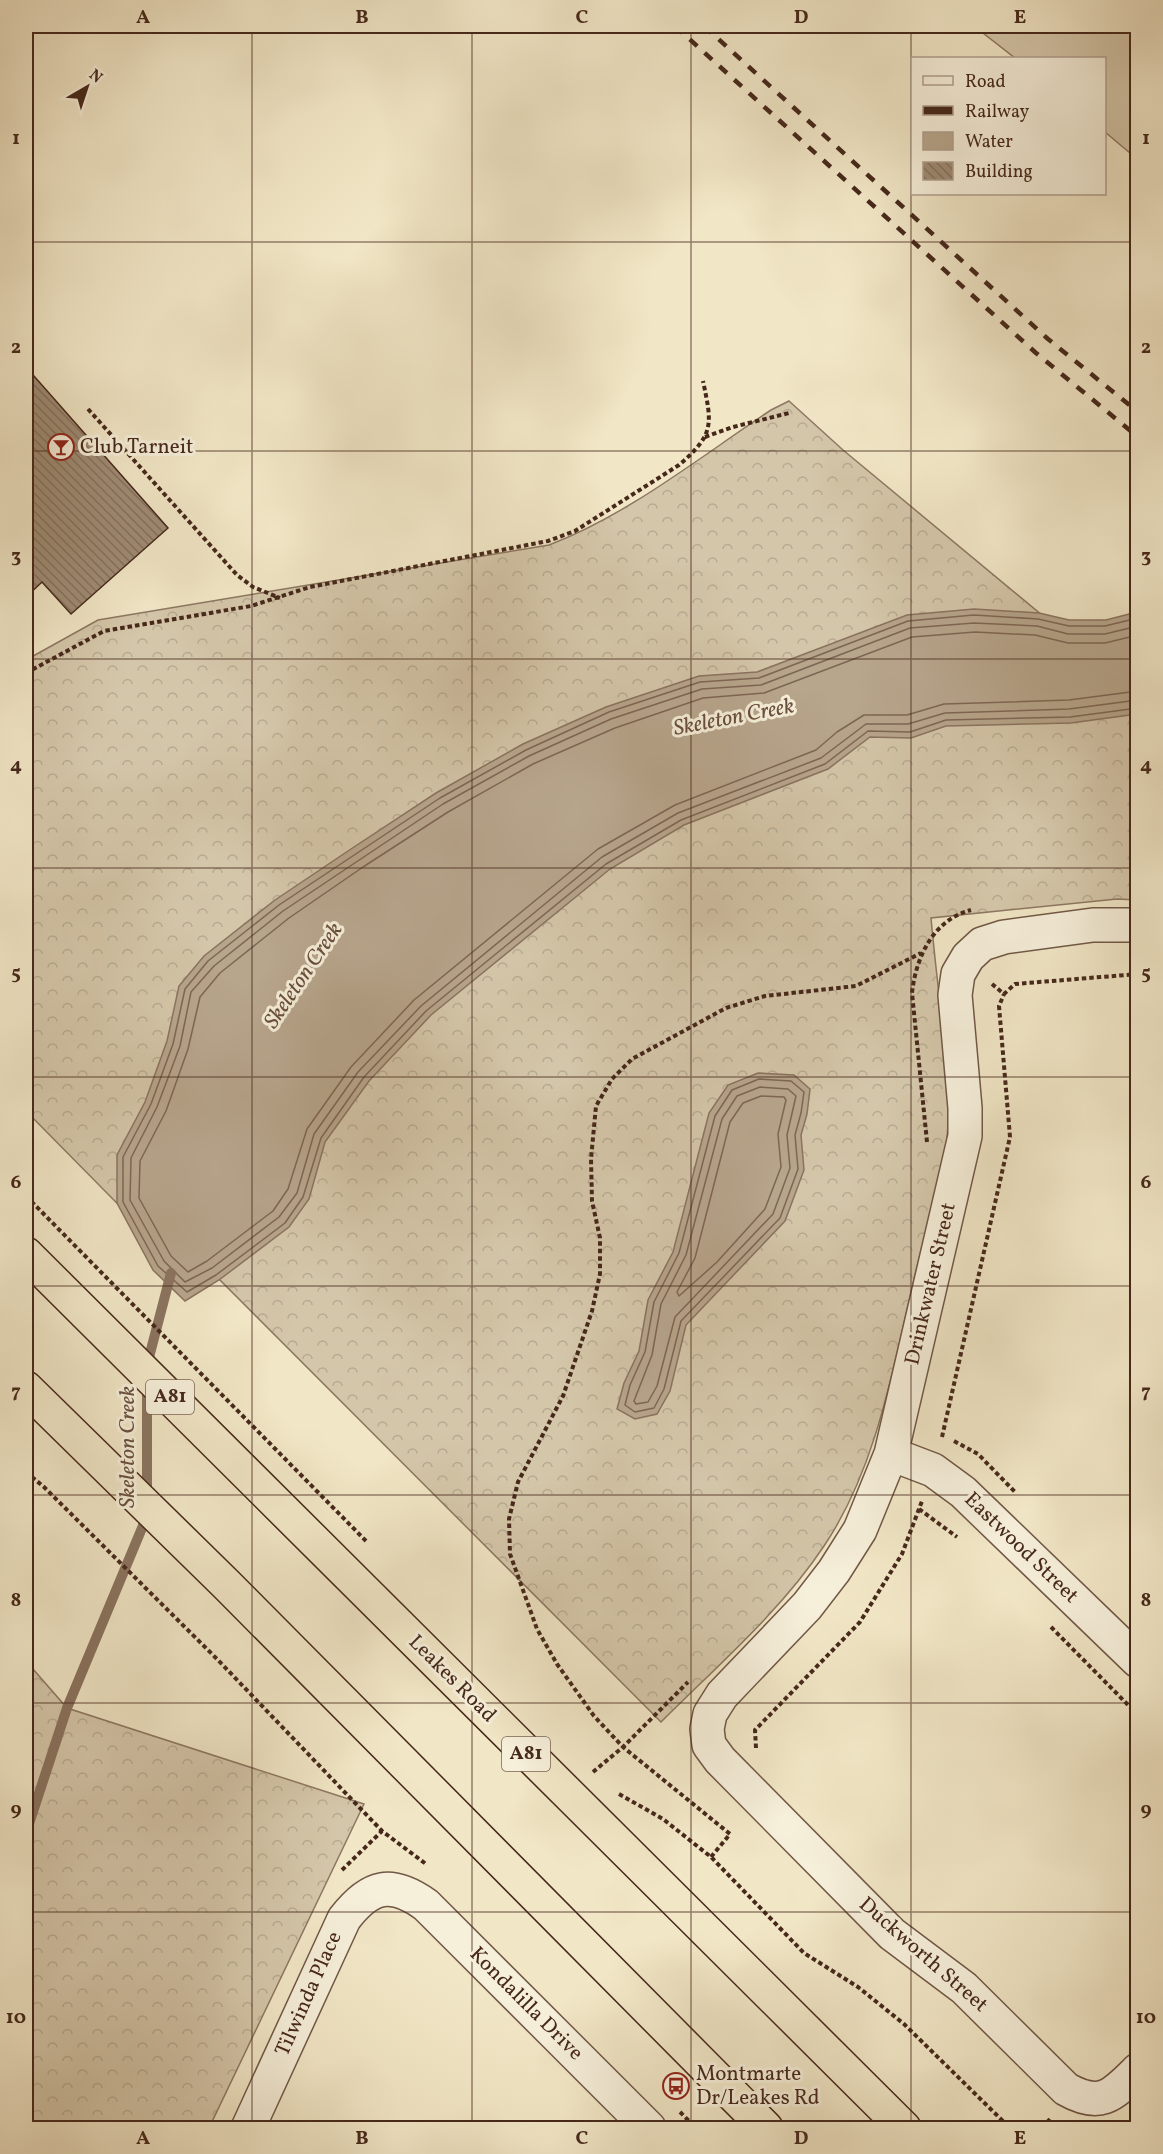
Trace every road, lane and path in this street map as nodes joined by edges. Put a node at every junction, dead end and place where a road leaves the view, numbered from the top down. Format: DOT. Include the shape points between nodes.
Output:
graph roads {
  1 [pos="703,381"];
  2 [pos="88,409"];
  3 [pos="789,414"];
  4 [pos="705,437"];
  5 [pos="281,598"];
  6 [pos="26,673"];
  7 [pos="980,908"];
  8 [pos="1137,925"];
  9 [pos="936,934"];
  10 [pos="921,953"];
  11 [pos="964,962"];
  12 [pos="1137,974"];
  13 [pos="927,1149"];
  14 [pos="26,1196"];
  15 [pos="26,1254"];
  16 [pos="26,1388"];
  17 [pos="891,1454"];
  18 [pos="26,1472"];
  19 [pos="919,1509"];
  20 [pos="964,1541"];
  21 [pos="368,1543"];
  22 [pos="1047,1623"];
  23 [pos="1137,1661"];
  24 [pos="697,1674"];
  25 [pos="1137,1715"];
  26 [pos="707,1729"];
  27 [pos="623,1747"];
  28 [pos="597,1779"];
  29 [pos="611,1790"];
  30 [pos="382,1831"];
  31 [pos="711,1857"];
  32 [pos="396,1889"];
  33 [pos="1137,2070"];
  34 [pos="248,2128"];
  35 [pos="649,2128"];
  36 [pos="766,2128"];
  37 [pos="904,2128"];
  38 [pos="1010,2128"];
  1 -- 4 [label="path" via="711,419"];
  2 -- 5 [label="path" via="237,575 253,587"];
  3 -- 4 [label="path"];
  4 -- 5 [label="path" via="680,465 575,531 548,541 310,587"];
  5 -- 6 [label="path" via="104,630"];
  7 -- 9 [label="path" via="962,913"];
  8 -- 11 [label="street" via="1093,925 1004,937 982,944"];
  9 -- 10 [label="path"];
  9 -- 11 [label="path"];
  10 -- 13 [label="path" via="912,993"];
  10 -- 27 [label="path" via="856,986 765,996 726,1008 632,1059 612,1079 596,1106 591,1160 600,1274 592,1311 563,1396 518,1482 509,1519 510,1554 542,1638 594,1716"];
  11 -- 12 [label="path" via="1004,994 1015,984"];
  11 -- 17 [label="street, Drinkwater Street" via="955,995 964,1136"];
  14 -- 21 [label="path"];
  15 -- 37 [label="highway, Leakes Road / A81"];
  16 -- 36 [label="highway"];
  17 -- 23 [label="street, Eastwood Street" via="933,1470 963,1492"];
  17 -- 26 [label="street, Drinkwater Street" via="860,1530 834,1571 807,1606 722,1695 710,1714"];
  18 -- 30 [label="path" via="217,1659"];
  19 -- 20 [label="path"];
  22 -- 25 [label="path"];
  24 -- 27 [label="path"];
  26 -- 33 [label="street, Duckworth Street" via="709,1745 720,1760 892,1934 964,1988 1066,2089 1078,2096 1104,2098"];
  27 -- 28 [label="path" via="590,1774"];
  27 -- 31 [label="path" via="730,1834"];
  29 -- 31 [label="path" via="663,1819"];
  31 -- 38 [label="path" via="804,1953 858,1987 904,2024"];
  32 -- 34 [label="street, Tilwinda Place" via="381,1889 367,1895 344,1919"];
  32 -- 35 [label="street, Kondalilla Drive" via="426,1905"];
}
